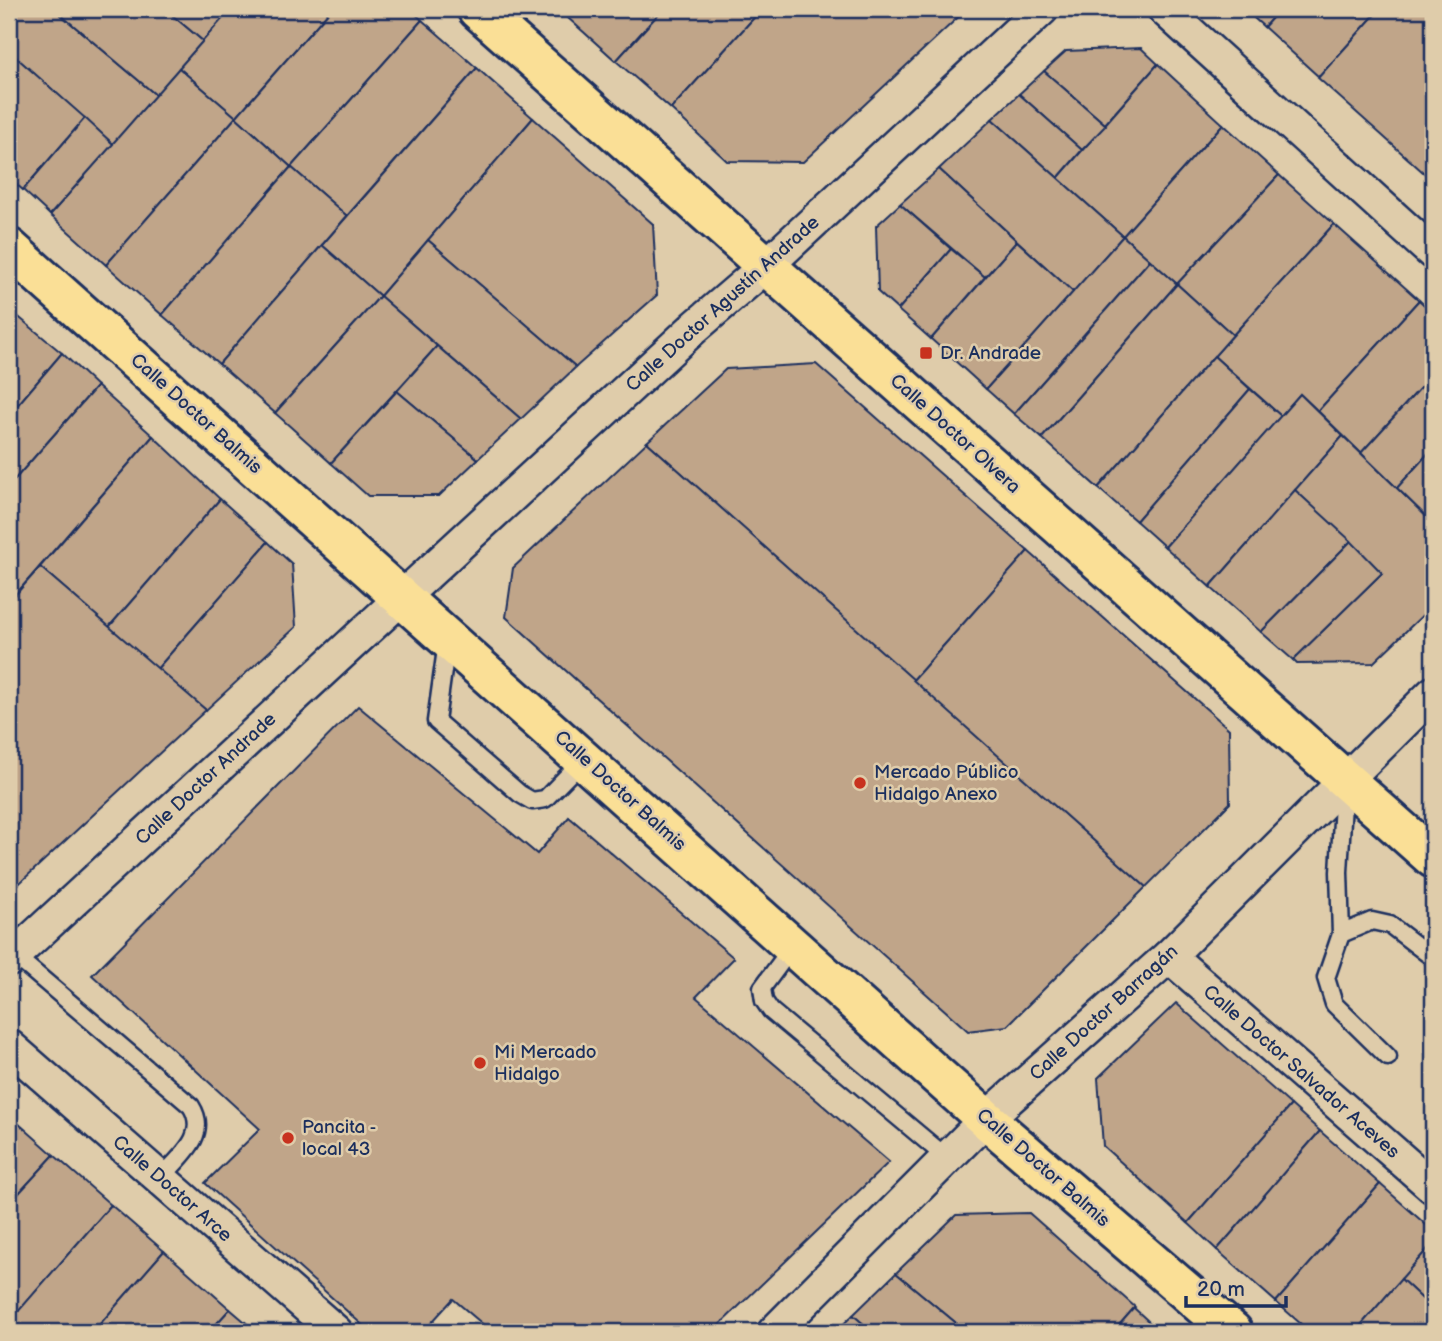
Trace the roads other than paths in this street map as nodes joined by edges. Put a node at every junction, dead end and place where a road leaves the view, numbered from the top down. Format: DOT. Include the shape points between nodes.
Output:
graph roads {
  1 [pos="477,9"];
  2 [pos="1042,9"];
  3 [pos="1164,9"];
  4 [pos="9,248"];
  5 [pos="1433,253"];
  6 [pos="766,266"];
  7 [pos="403,598"];
  8 [pos="447,637"];
  9 [pos="1433,694"];
  10 [pos="584,759"];
  11 [pos="1345,780"];
  12 [pos="1433,858"];
  13 [pos="1342,934"];
  14 [pos="793,946"];
  15 [pos="1169,956"];
  16 [pos="12,957"];
  17 [pos="1433,958"];
  18 [pos="9,1046"];
  19 [pos="1388,1057"];
  20 [pos="986,1119"];
  21 [pos="947,1158"];
  22 [pos="160,1179"];
  23 [pos="1433,1187"];
  24 [pos="336,1332"];
  25 [pos="774,1332"];
  26 [pos="1233,1332"];
  1 -- 6 [label="main road, Calle Doctor Olvera"];
  2 -- 6 [label="street, Calle Doctor Agustín Andrade"];
  3 -- 5 [label="street"];
  4 -- 7 [label="main road, Calle Doctor Balmis"];
  6 -- 7 [label="street, Calle Doctor Agustín Andrade"];
  6 -- 11 [label="main road, Calle Doctor Olvera"];
  7 -- 8 [label="main road, Calle Doctor Balmis"];
  7 -- 16 [label="street, Calle Doctor Andrade"];
  8 -- 10 [label="main road, Calle Doctor Balmis"];
  8 -- 10 [label="lane" via="436,721 532,800 555,792"];
  9 -- 11 [label="street, Calle Doctor Barragán"];
  10 -- 14 [label="main road, Calle Doctor Balmis"];
  11 -- 12 [label="main road, Calle Doctor Olvera"];
  11 -- 13 [label="lane" via="1339,872"];
  11 -- 15 [label="street, Calle Doctor Barragán"];
  13 -- 17 [label="lane" via="1372,921 1390,925"];
  13 -- 19 [label="lane" via="1326,978 1334,1004"];
  14 -- 20 [label="main road, Calle Doctor Balmis"];
  14 -- 21 [label="lane" via="762,988 771,1011"];
  15 -- 20 [label="street, Calle Doctor Barragán"];
  15 -- 23 [label="street, Calle Doctor Salvador Aceves"];
  16 -- 22 [label="lane" via="191,1106 199,1130"];
  18 -- 22 [label="street, Calle Doctor Arce"];
  20 -- 21 [label="street, Calle Doctor Barragán"];
  20 -- 26 [label="main road, Calle Doctor Balmis"];
  21 -- 25 [label="street, Calle Doctor Barragán"];
  22 -- 24 [label="street, Calle Doctor Arce"];
}
